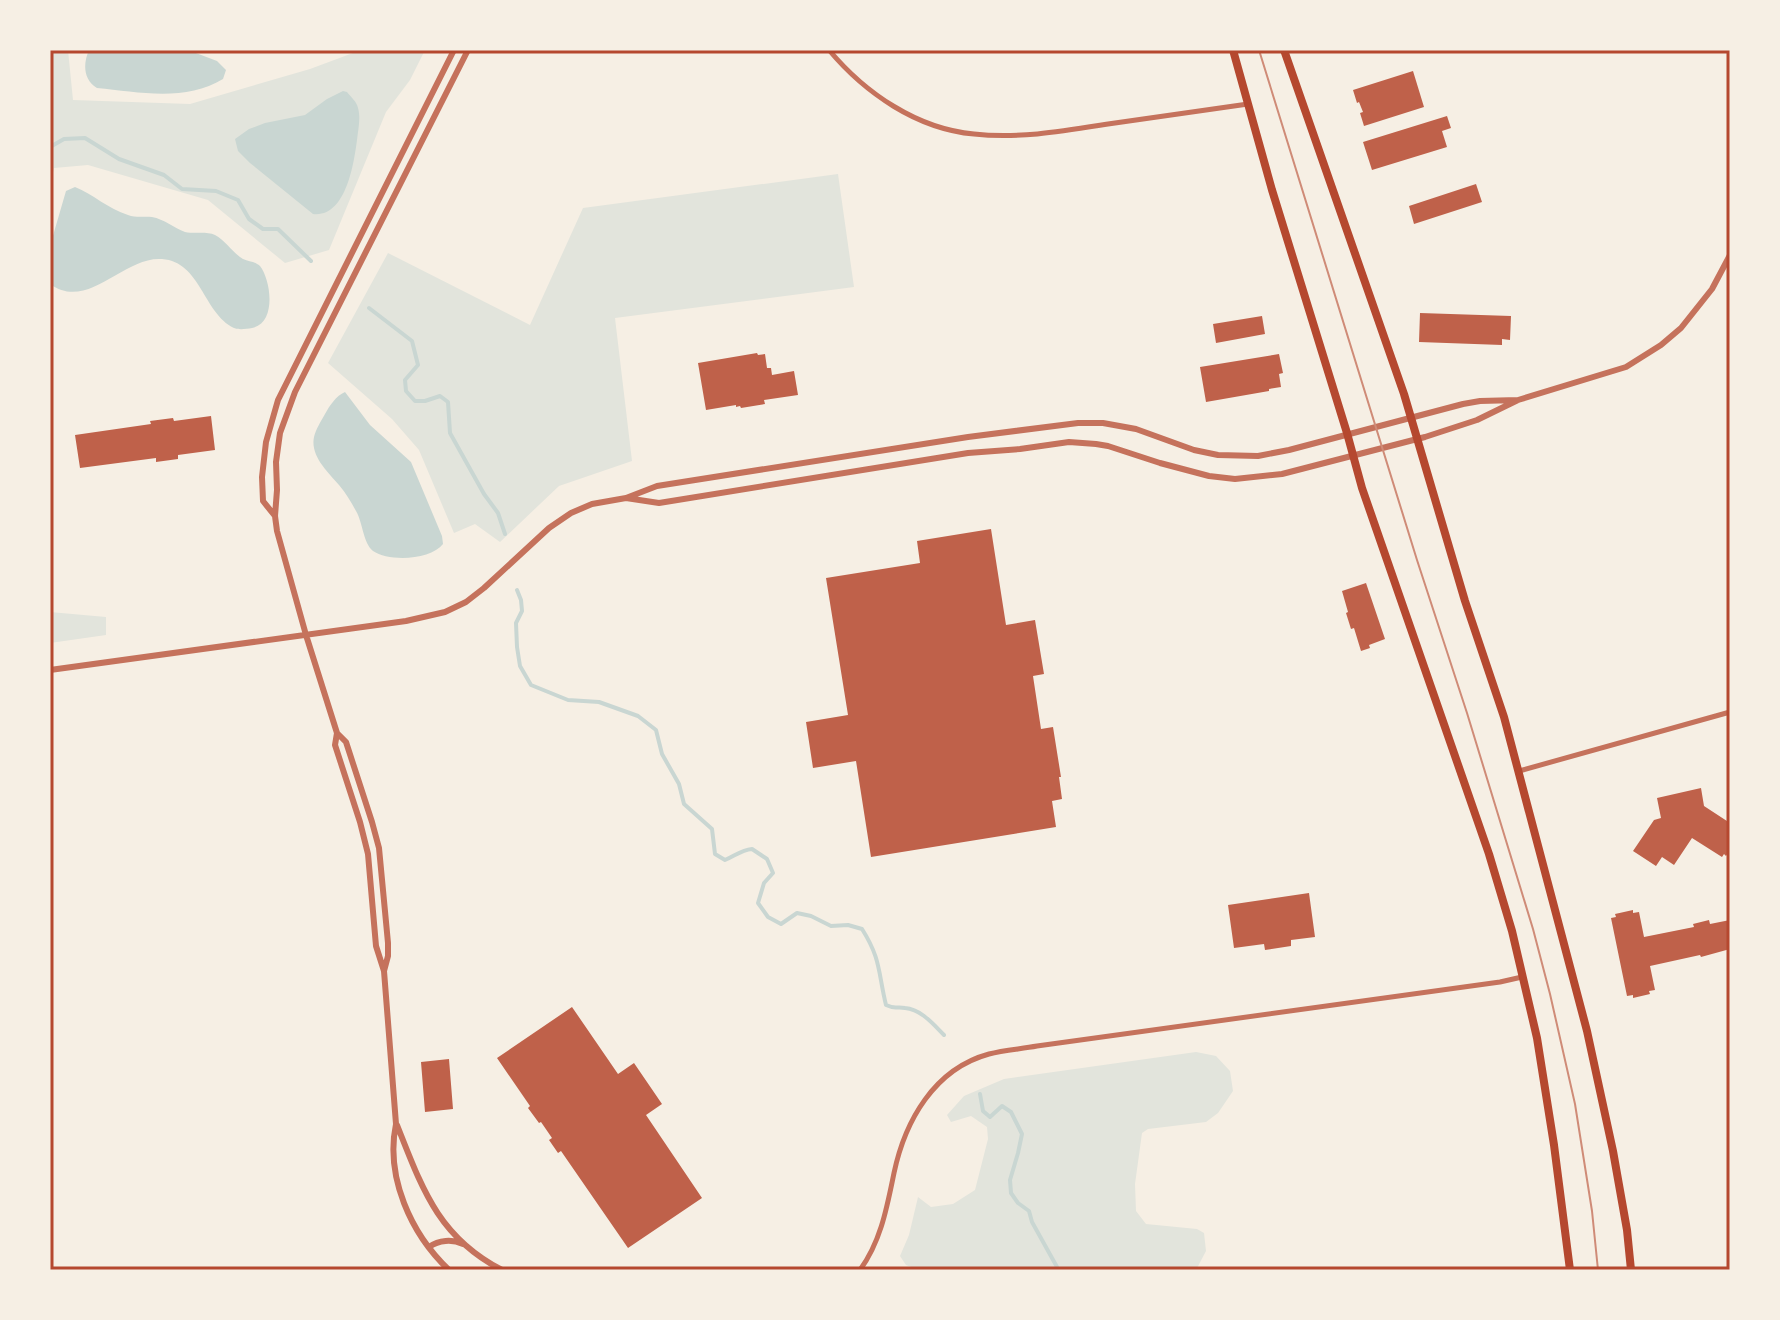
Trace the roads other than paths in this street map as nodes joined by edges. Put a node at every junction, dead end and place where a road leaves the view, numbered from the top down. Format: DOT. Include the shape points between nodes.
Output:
graph roads {
  1 [pos="454,50"];
  2 [pos="468,50"];
  3 [pos="829,50"];
  4 [pos="1233,50"];
  5 [pos="1284,50"];
  6 [pos="1248,104"];
  7 [pos="401,155"];
  8 [pos="412,160"];
  9 [pos="1730,255"];
  10 [pos="1518,400"];
  11 [pos="1412,417"];
  12 [pos="1347,433"];
  13 [pos="1418,439"];
  14 [pos="1353,455"];
  15 [pos="626,498"];
  16 [pos="275,516"];
  17 [pos="306,635"];
  18 [pos="50,670"];
  19 [pos="1730,712"];
  20 [pos="337,733"];
  21 [pos="1519,771"];
  22 [pos="384,971"];
  23 [pos="1523,976"];
  24 [pos="396,1124"];
  25 [pos="466,1246"];
  26 [pos="429,1247"];
  27 [pos="449,1270"];
  28 [pos="502,1270"];
  29 [pos="860,1270"];
  30 [pos="1570,1270"];
  31 [pos="1631,1270"];
  1 -- 7 [label="street"];
  2 -- 8 [label="street"];
  3 -- 6 [label="street" via="861,83 896,108 972,134 1042,133"];
  4 -- 6 [label="main road"];
  5 -- 11 [label="main road"];
  6 -- 12 [label="main road"];
  7 -- 8 [label="street"];
  7 -- 16 [label="street" via="273,414 264,452 263,501"];
  8 -- 16 [label="street" via="285,415 276,462"];
  9 -- 10 [label="street" via="1688,320 1650,353 1617,370"];
  10 -- 11 [label="street" via="1480,401"];
  10 -- 13 [label="street"];
  11 -- 12 [label="street"];
  11 -- 13 [label="main road"];
  12 -- 14 [label="main road"];
  12 -- 15 [label="street" via="1276,453 1230,457 1136,429 1078,423 685,481"];
  13 -- 14 [label="street"];
  13 -- 21 [label="main road"];
  14 -- 15 [label="street" via="1282,474 1235,479 1108,446 1069,442 659,503"];
  14 -- 23 [label="main road" via="1489,854"];
  15 -- 17 [label="street" via="592,504 558,520 476,595 445,612"];
  16 -- 17 [label="street"];
  17 -- 18 [label="street"];
  17 -- 20 [label="street"];
  19 -- 21 [label="street"];
  20 -- 22 [label="street" via="335,745 368,854 376,946"];
  20 -- 22 [label="street" via="346,742 379,848 388,943"];
  21 -- 31 [label="main road" via="1587,1031"];
  22 -- 24 [label="street"];
  23 -- 29 [label="street" via="998,1052 972,1061 937,1085 914,1115 900,1146 881,1228"];
  23 -- 30 [label="main road" via="1549,1110"];
  24 -- 25 [label="street" via="424,1191"];
  24 -- 26 [label="street" via="398,1181 407,1211"];
  25 -- 26 [label="street" via="444,1241"];
  25 -- 28 [label="street"];
  26 -- 27 [label="street"];
}
